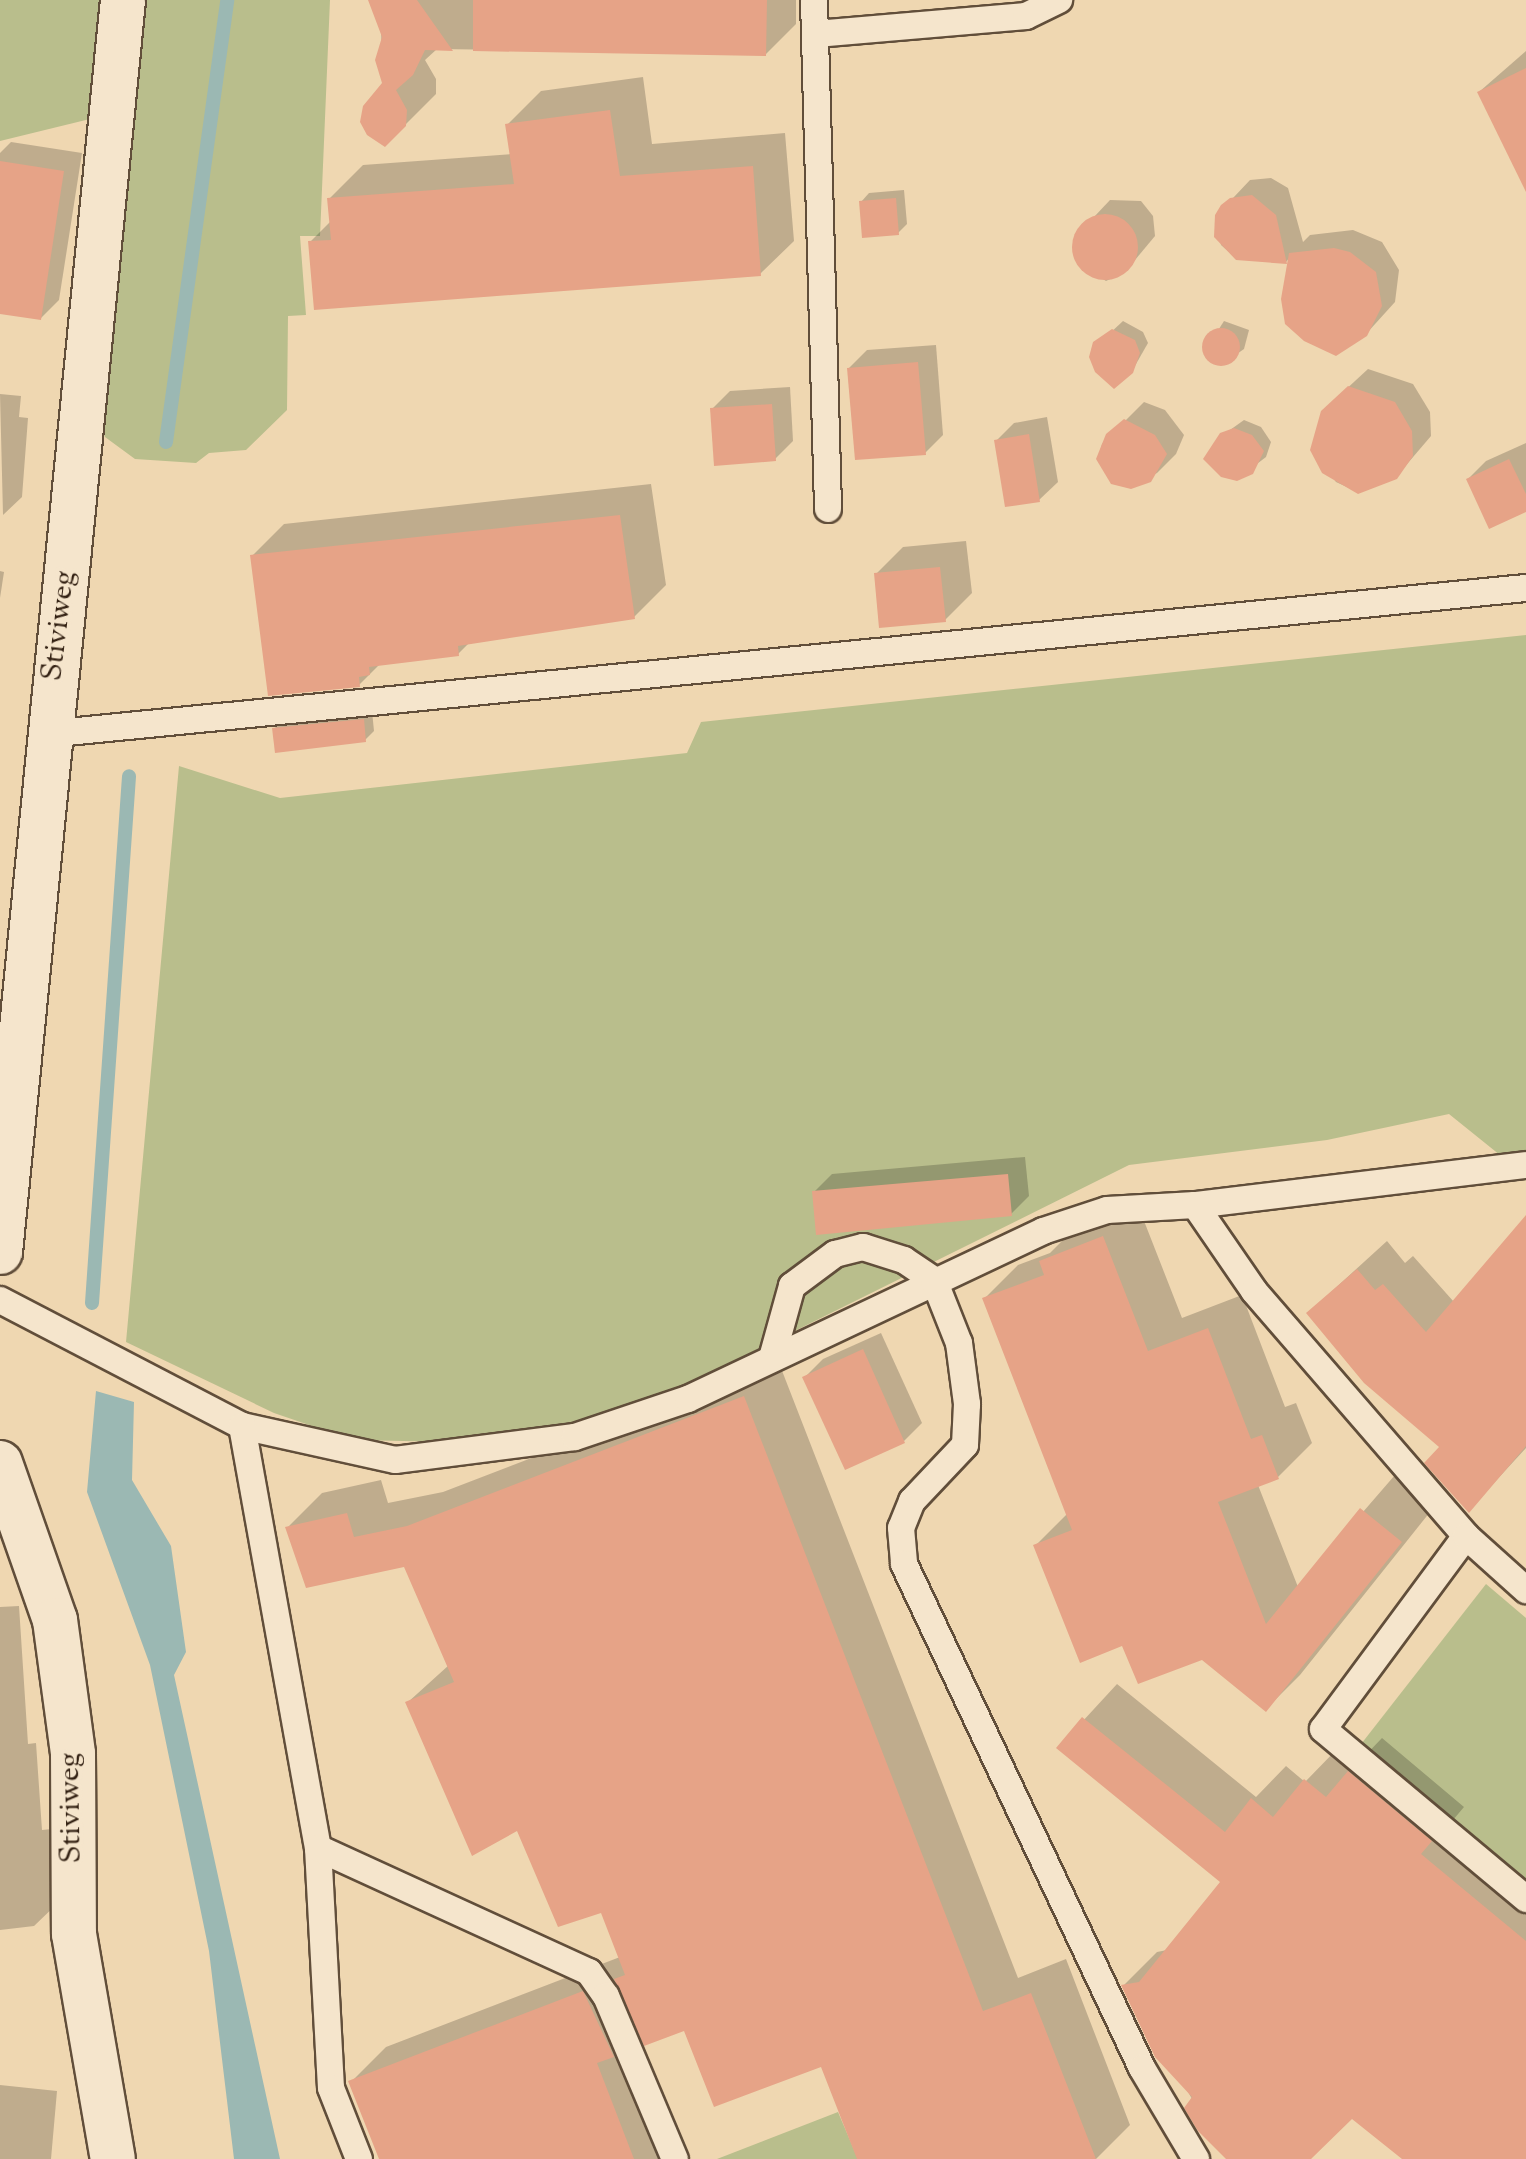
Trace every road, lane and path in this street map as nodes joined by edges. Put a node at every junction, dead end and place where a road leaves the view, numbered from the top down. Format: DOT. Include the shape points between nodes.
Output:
graph roads {
  1 [pos="123,0"];
  2 [pos="814,0"];
  3 [pos="1059,0"];
  4 [pos="816,34"];
  5 [pos="828,509"];
  6 [pos="1526,588"];
  7 [pos="47,734"];
  8 [pos="1526,1165"];
  9 [pos="1195,1205"];
  10 [pos="0,1252"];
  11 [pos="934,1280"];
  12 [pos="0,1300"];
  13 [pos="772,1358"];
  14 [pos="242,1426"];
  15 [pos="0,1463"];
  16 [pos="1466,1536"];
  17 [pos="1526,1590"];
  18 [pos="318,1848"];
  19 [pos="1526,1899"];
  20 [pos="113,2159"];
  21 [pos="359,2159"];
  22 [pos="675,2159"];
  23 [pos="1196,2159"];
  1 -- 7 [label="street, Stiviweg" via="79,472"];
  2 -- 4 [label="lane"];
  3 -- 4 [label="lane" via="1026,16"];
  4 -- 5 [label="lane"];
  6 -- 7 [label="lane"];
  7 -- 10 [label="street, Stiviweg"];
  8 -- 9 [label="lane"];
  9 -- 11 [label="lane" via="1107,1210 1043,1231"];
  9 -- 16 [label="lane" via="1220,1249 1254,1291"];
  11 -- 13 [label="lane"];
  11 -- 13 [label="lane" via="904,1260 863,1247 835,1254 792,1286"];
  11 -- 23 [label="lane" via="959,1343 967,1404 965,1445 912,1501 901,1528 904,1564 1142,2068"];
  12 -- 14 [label="lane"];
  13 -- 14 [label="lane" via="688,1399 575,1437 489,1449 395,1460"];
  14 -- 18 [label="lane"];
  15 -- 20 [label="street, Stiviweg" via="55,1620 73,1754 74,1934"];
  16 -- 17 [label="lane"];
  16 -- 19 [label="lane" via="1323,1729"];
  18 -- 21 [label="lane" via="331,2088"];
  18 -- 22 [label="lane" via="589,1972 606,1996"];
}
